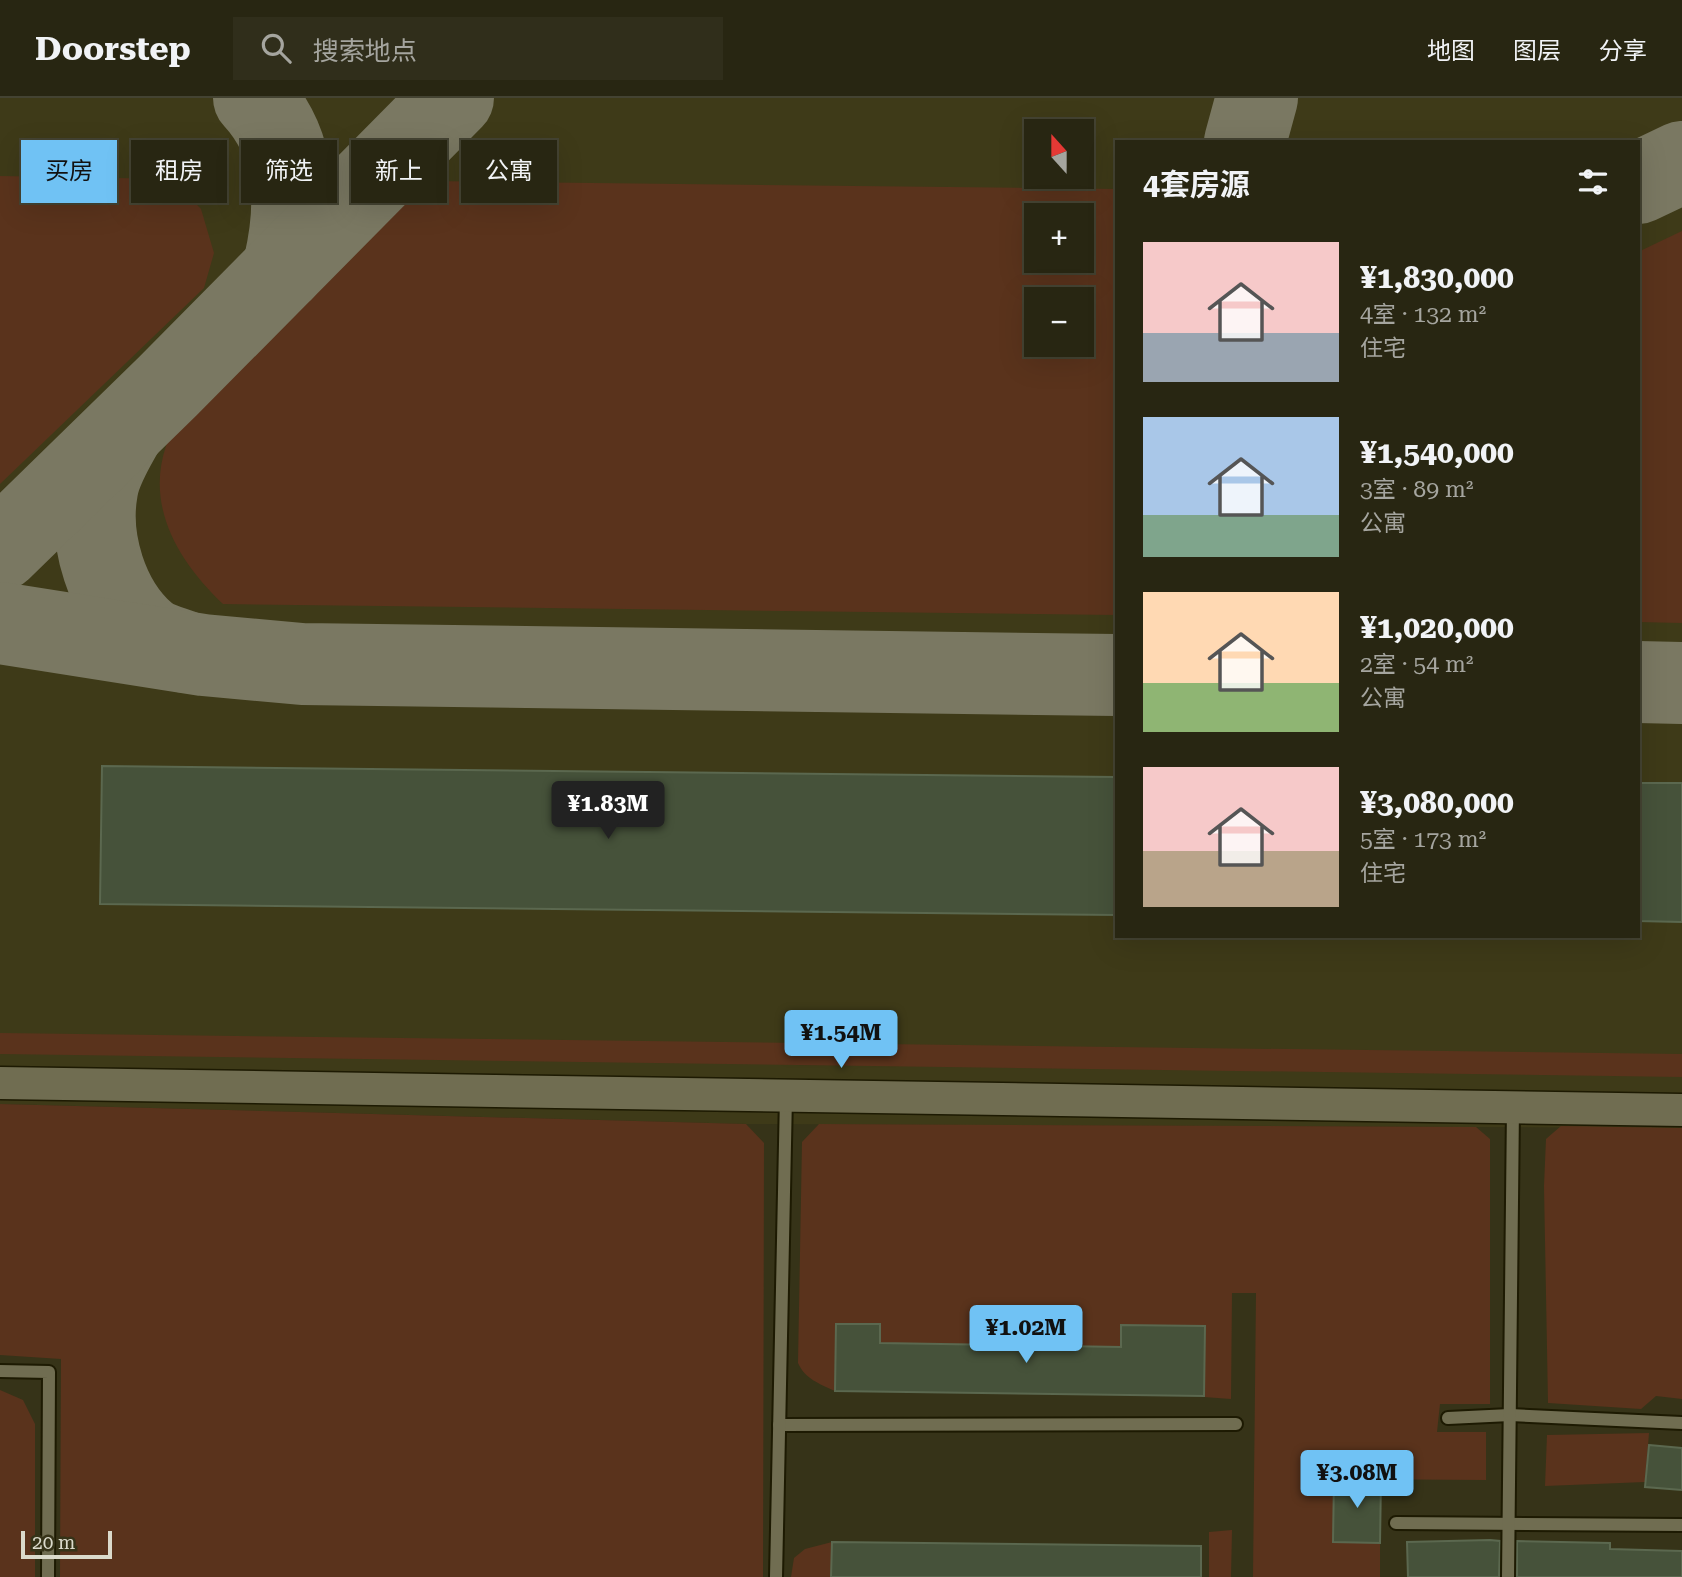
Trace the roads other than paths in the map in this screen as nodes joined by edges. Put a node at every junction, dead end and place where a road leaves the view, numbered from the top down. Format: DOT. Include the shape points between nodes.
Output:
graph roads {
  1 [pos="0,1083"];
  2 [pos="786,1096"];
  3 [pos="1513,1107"];
  4 [pos="1682,1110"];
  5 [pos="0,1371"];
  6 [pos="1510,1415"];
  7 [pos="1448,1418"];
  8 [pos="1682,1423"];
  9 [pos="1236,1424"];
  10 [pos="779,1425"];
  11 [pos="1396,1522"];
  12 [pos="1509,1522"];
  13 [pos="1682,1525"];
  14 [pos="48,1577"];
  15 [pos="776,1577"];
  16 [pos="1508,1577"];
  1 -- 2 [label="street"];
  2 -- 3 [label="street"];
  2 -- 10 [label="lane"];
  3 -- 4 [label="street"];
  3 -- 6 [label="lane"];
  5 -- 14 [label="lane" via="49,1372"];
  6 -- 7 [label="lane"];
  6 -- 8 [label="lane"];
  6 -- 12 [label="lane"];
  9 -- 10 [label="lane"];
  10 -- 15 [label="lane"];
  11 -- 12 [label="lane"];
  12 -- 13 [label="lane"];
  12 -- 16 [label="lane"];
}
